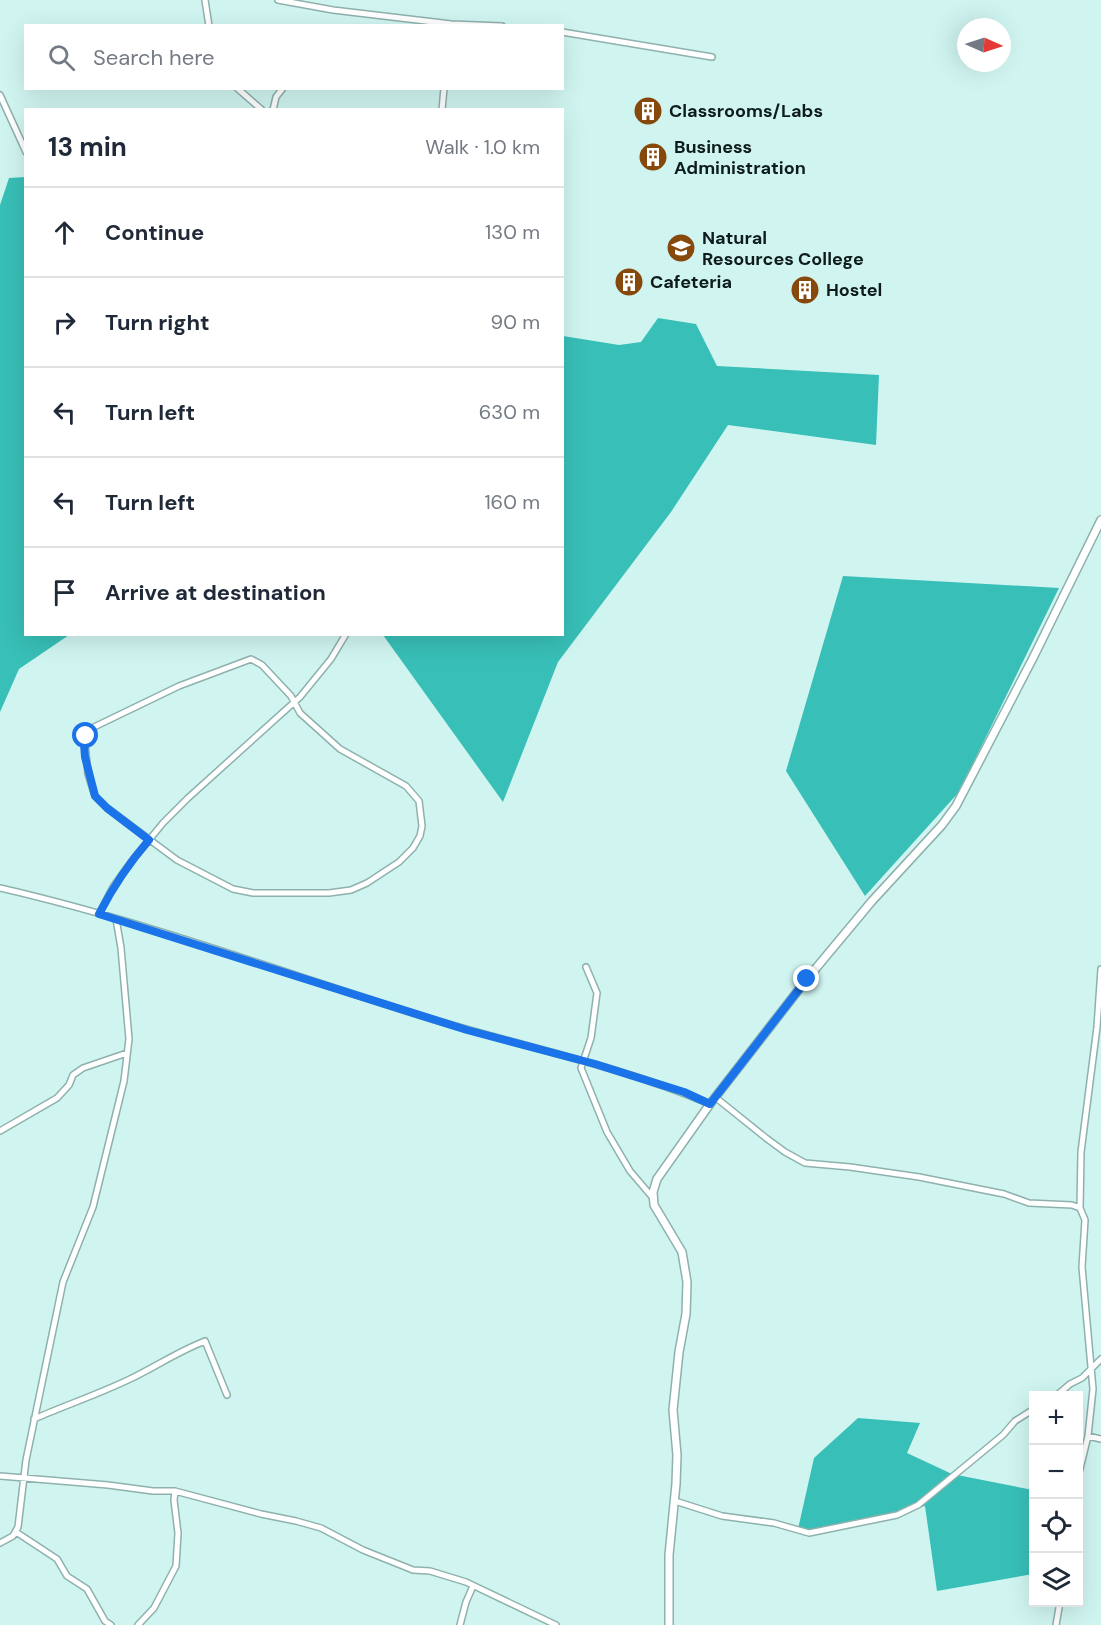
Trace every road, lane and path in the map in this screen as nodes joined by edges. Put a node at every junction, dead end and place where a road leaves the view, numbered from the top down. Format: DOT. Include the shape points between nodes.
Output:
graph roads {
  1 [pos="205,0"];
  2 [pos="278,0"];
  3 [pos="209,24"];
  4 [pos="444,24"];
  5 [pos="564,32"];
  6 [pos="712,57"];
  7 [pos="239,90"];
  8 [pos="281,90"];
  9 [pos="444,90"];
  10 [pos="0,95"];
  11 [pos="260,108"];
  12 [pos="273,108"];
  13 [pos="442,108"];
  14 [pos="24,148"];
  15 [pos="1101,520"];
  16 [pos="345,636"];
  17 [pos="294,702"];
  18 [pos="149,840"];
  19 [pos="0,888"];
  20 [pos="99,914"];
  21 [pos="116,919"];
  22 [pos="586,967"];
  23 [pos="1101,969"];
  24 [pos="127,1053"];
  25 [pos="582,1060"];
  26 [pos="715,1097"];
  27 [pos="710,1104"];
  28 [pos="0,1131"];
  29 [pos="653,1198"];
  30 [pos="1080,1208"];
  31 [pos="1101,1359"];
  32 [pos="1092,1369"];
  33 [pos="1092,1379"];
  34 [pos="1101,1387"];
  35 [pos="1061,1391"];
  36 [pos="227,1395"];
  37 [pos="1029,1412"];
  38 [pos="34,1419"];
  39 [pos="1088,1436"];
  40 [pos="1101,1439"];
  41 [pos="1083,1456"];
  42 [pos="0,1476"];
  43 [pos="24,1478"];
  44 [pos="176,1491"];
  45 [pos="675,1501"];
  46 [pos="16,1532"];
  47 [pos="0,1543"];
  48 [pos="473,1586"];
  49 [pos="1059,1607"];
  50 [pos="111,1625"];
  51 [pos="138,1625"];
  52 [pos="460,1625"];
  53 [pos="556,1625"];
  54 [pos="669,1625"];
  55 [pos="1056,1625"];
  1 -- 3 [label="street"];
  2 -- 4 [label="street"];
  5 -- 6 [label="street"];
  7 -- 11 [label="street"];
  8 -- 12 [label="street"];
  9 -- 13 [label="street"];
  10 -- 14 [label="street"];
  15 -- 26 [label="street" via="956,806 814,969"];
  16 -- 17 [label="street"];
  17 -- 18 [label="street" via="188,798"];
  17 -- 18 [label="street" via="262,665 251,659 179,686 92,728 84,744 95,796"];
  17 -- 18 [label="street" via="300,713 340,749 406,786 419,801 420,836 399,862 351,890 253,894 196,870"];
  18 -- 20 [label="street" via="113,887"];
  19 -- 20 [label="street"];
  20 -- 21 [label="street"];
  21 -- 24 [label="street" via="129,1039"];
  21 -- 25 [label="street" via="467,1030"];
  22 -- 25 [label="street" via="597,993 591,1038"];
  23 -- 30 [label="street" via="1081,1152"];
  24 -- 28 [label="street" via="83,1068 57,1098"];
  24 -- 38 [label="street" via="124,1081 93,1207 63,1282"];
  25 -- 27 [label="street"];
  25 -- 29 [label="street" via="581,1068 607,1132 630,1171"];
  26 -- 27 [label="street"];
  26 -- 30 [label="street" via="785,1152 805,1162 918,1177 1004,1194 1029,1203"];
  27 -- 29 [label="street" via="657,1179"];
  29 -- 45 [label="street" via="682,1252 687,1282 673,1410 677,1455"];
  30 -- 32 [label="street" via="1085,1220 1082,1267"];
  31 -- 32 [label="street"];
  32 -- 33 [label="street"];
  32 -- 35 [label="street"];
  33 -- 34 [label="street"];
  33 -- 39 [label="street"];
  36 -- 38 [label="street" via="205,1341 128,1380"];
  37 -- 45 [label="street" via="918,1506 897,1515 809,1533 774,1523 722,1516"];
  38 -- 43 [label="street"];
  39 -- 40 [label="street"];
  39 -- 41 [label="street"];
  42 -- 43 [label="street"];
  43 -- 44 [label="street"];
  43 -- 46 [label="street"];
  44 -- 48 [label="street" via="321,1528 413,1570 430,1571"];
  44 -- 51 [label="street" via="176,1566 154,1608"];
  45 -- 54 [label="street" via="669,1555"];
  46 -- 47 [label="street"];
  46 -- 50 [label="street" via="57,1558 67,1576 87,1589"];
  48 -- 52 [label="street"];
  48 -- 53 [label="street"];
  49 -- 55 [label="street"];
}
